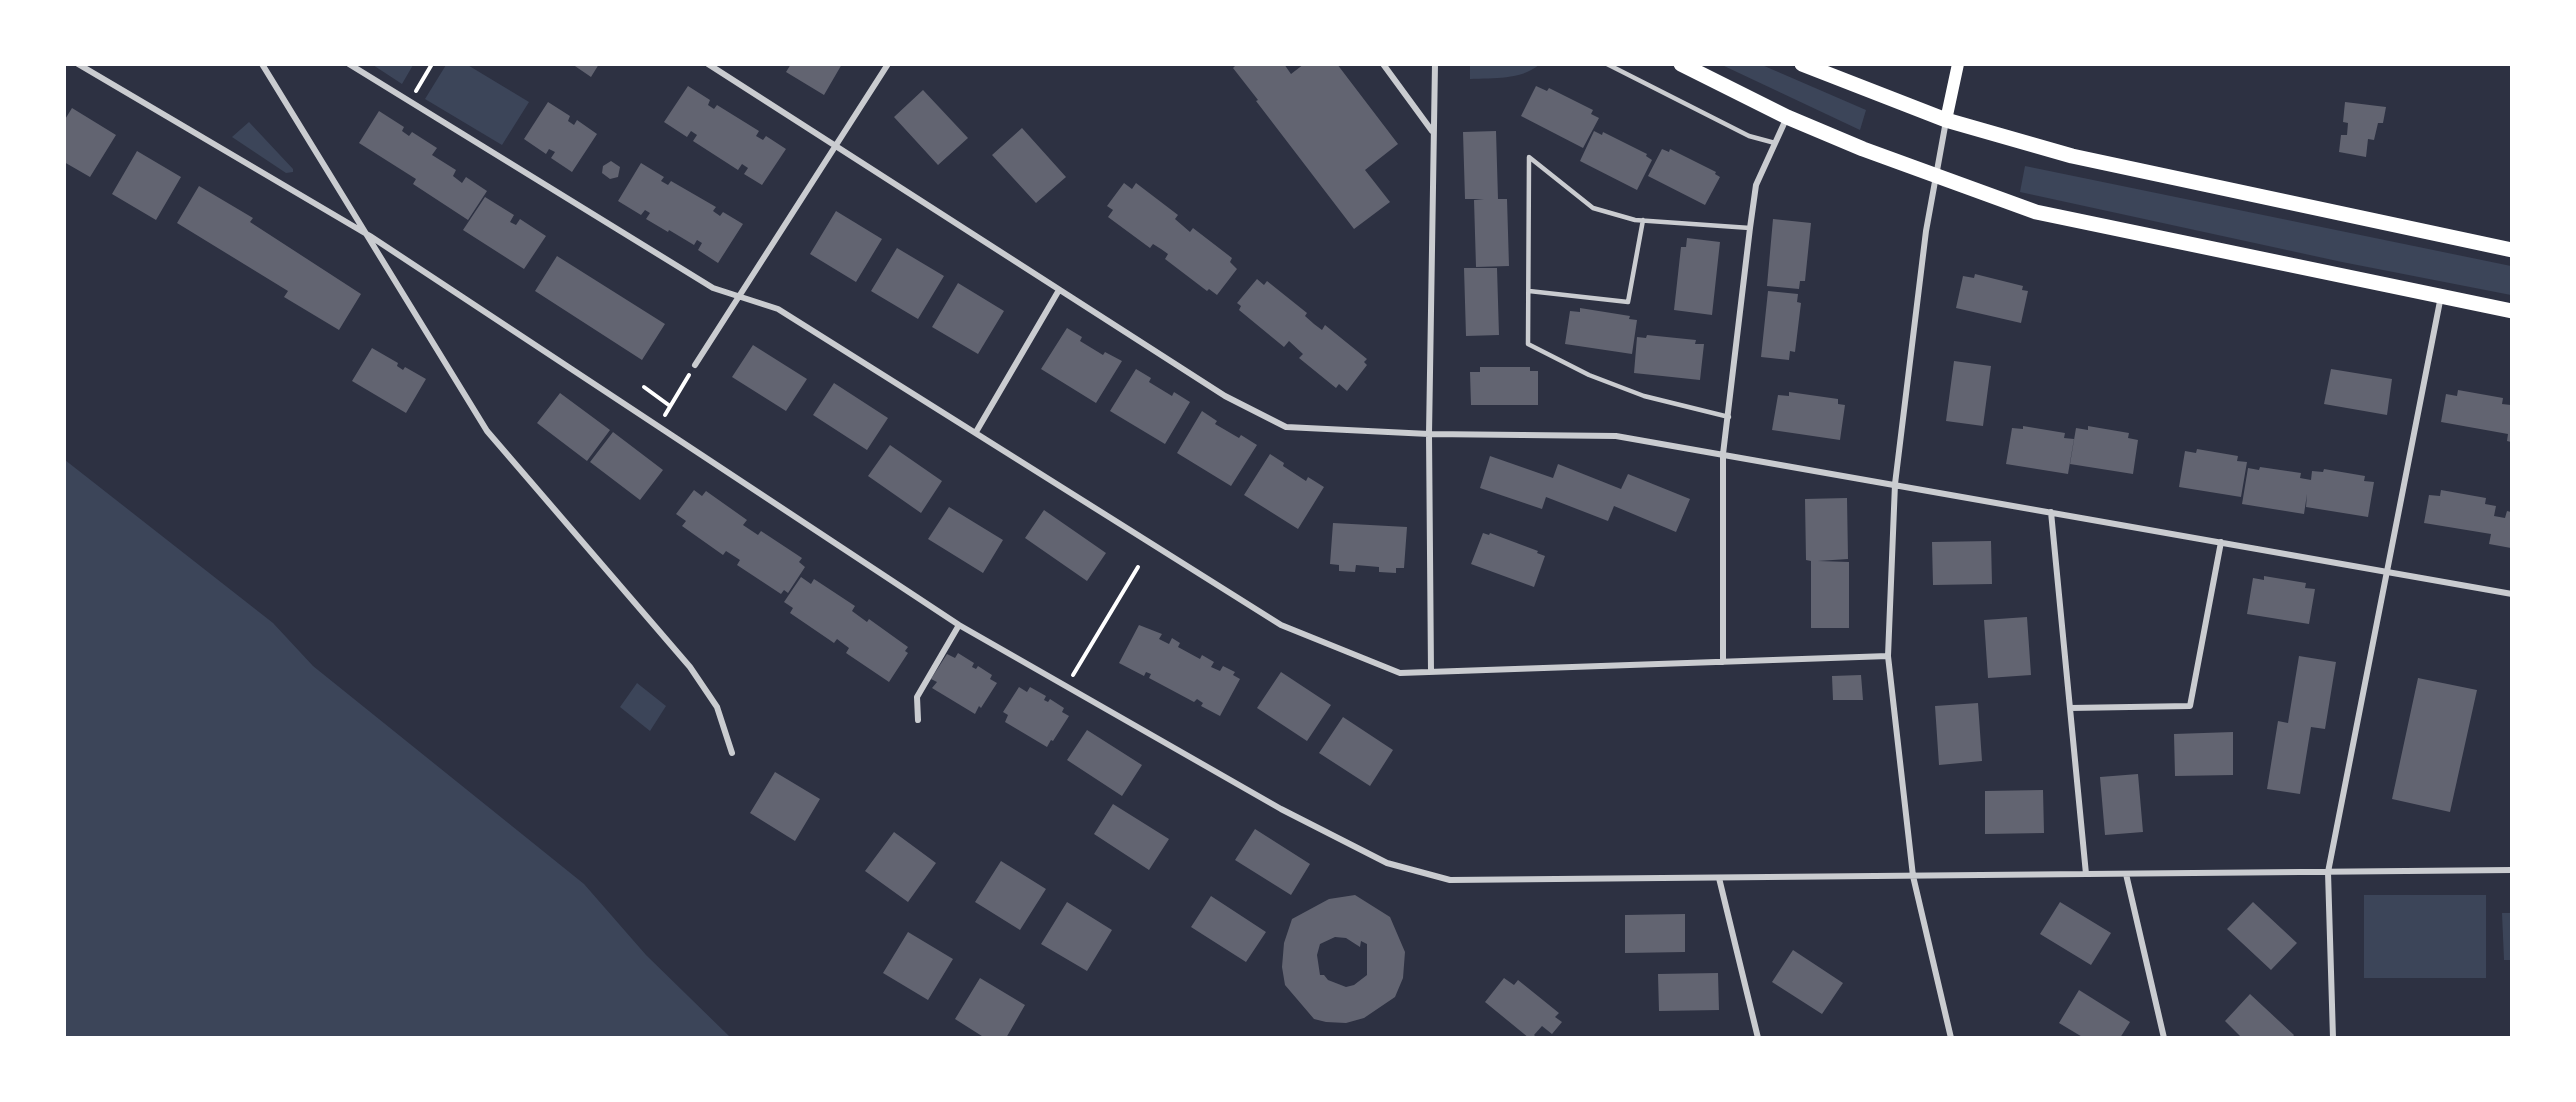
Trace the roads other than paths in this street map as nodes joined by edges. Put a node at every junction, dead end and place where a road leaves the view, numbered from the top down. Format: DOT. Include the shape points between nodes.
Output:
graph roads {
  1 [pos="78,64"];
  2 [pos="262,64"];
  3 [pos="349,64"];
  4 [pos="708,64"];
  5 [pos="888,64"];
  6 [pos="1383,64"];
  7 [pos="1435,64"];
  8 [pos="1607,64"];
  9 [pos="1681,64"];
  10 [pos="1802,64"];
  11 [pos="1958,64"];
  12 [pos="1788,117"];
  13 [pos="1947,120"];
  14 [pos="1432,131"];
  15 [pos="1775,143"];
  16 [pos="834,146"];
  17 [pos="1936,178"];
  18 [pos="1643,220"];
  19 [pos="1750,228"];
  20 [pos="370,236"];
  21 [pos="2511,250"];
  22 [pos="1059,290"];
  23 [pos="1528,291"];
  24 [pos="739,295"];
  25 [pos="2441,295"];
  26 [pos="2511,311"];
  27 [pos="696,364"];
  28 [pos="1729,417"];
  29 [pos="976,432"];
  30 [pos="1429,434"];
  31 [pos="1723,454"];
  32 [pos="1895,484"];
  33 [pos="2051,512"];
  34 [pos="2221,542"];
  35 [pos="2388,572"];
  36 [pos="2511,594"];
  37 [pos="959,625"];
  38 [pos="1888,656"];
  39 [pos="1723,662"];
  40 [pos="1431,672"];
  41 [pos="2070,708"];
  42 [pos="918,720"];
  43 [pos="732,753"];
  44 [pos="2511,870"];
  45 [pos="2328,872"];
  46 [pos="2086,874"];
  47 [pos="2126,874"];
  48 [pos="1913,876"];
  49 [pos="1719,878"];
  50 [pos="1758,1038"];
  51 [pos="1951,1038"];
  52 [pos="2164,1038"];
  53 [pos="2333,1038"];
  1 -- 20 [label="street"];
  2 -- 20 [label="street"];
  3 -- 24 [label="street" via="712,288"];
  4 -- 16 [label="street"];
  5 -- 16 [label="street"];
  6 -- 14 [label="street"];
  7 -- 14 [label="street"];
  8 -- 15 [label="lane" via="1749,136"];
  9 -- 12 [label="highway"];
  10 -- 13 [label="highway"];
  11 -- 13 [label="main road"];
  12 -- 15 [label="street"];
  12 -- 17 [label="highway"];
  13 -- 17 [label="street"];
  13 -- 21 [label="highway" via="2072,156"];
  14 -- 30 [label="street"];
  15 -- 19 [label="street" via="1756,185"];
  16 -- 22 [label="street"];
  16 -- 24 [label="street"];
  17 -- 25 [label="highway" via="2036,212"];
  17 -- 32 [label="street"];
  18 -- 19 [label="lane"];
  18 -- 23 [label="lane" via="1629,302"];
  18 -- 23 [label="lane" via="1593,208 1529,157"];
  19 -- 28 [label="street"];
  20 -- 37 [label="street"];
  20 -- 43 [label="street" via="487,431 690,667 717,707"];
  22 -- 29 [label="street"];
  22 -- 30 [label="street" via="1225,396 1286,427"];
  23 -- 28 [label="lane" via="1528,344 1589,375 1644,396"];
  24 -- 27 [label="street"];
  24 -- 29 [label="street" via="778,309"];
  25 -- 26 [label="highway"];
  25 -- 35 [label="street"];
  28 -- 31 [label="street"];
  29 -- 40 [label="street" via="1281,625 1400,673"];
  30 -- 31 [label="street" via="1616,436"];
  30 -- 40 [label="street"];
  31 -- 32 [label="street"];
  31 -- 39 [label="street"];
  32 -- 33 [label="street"];
  32 -- 38 [label="street"];
  33 -- 34 [label="street"];
  33 -- 41 [label="street"];
  34 -- 35 [label="street"];
  34 -- 41 [label="street" via="2190,706"];
  35 -- 36 [label="street"];
  35 -- 45 [label="street"];
  37 -- 42 [label="street" via="917,697"];
  37 -- 49 [label="street" via="1281,809 1388,863 1450,880"];
  38 -- 39 [label="street"];
  38 -- 48 [label="street"];
  39 -- 40 [label="street"];
  41 -- 46 [label="street"];
  44 -- 45 [label="street"];
  45 -- 47 [label="street"];
  45 -- 53 [label="street"];
  46 -- 47 [label="street"];
  46 -- 48 [label="street"];
  47 -- 52 [label="street"];
  48 -- 49 [label="street"];
  48 -- 51 [label="street"];
  49 -- 50 [label="street"];
}
